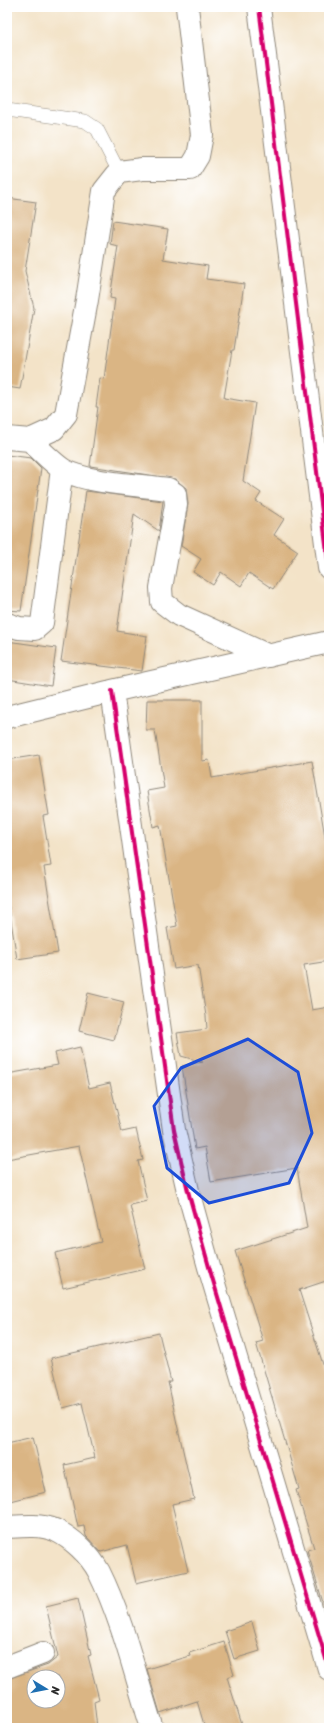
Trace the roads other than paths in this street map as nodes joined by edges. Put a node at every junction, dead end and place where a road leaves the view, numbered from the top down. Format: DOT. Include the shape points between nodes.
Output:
graph roads {
  1 [pos="187,7"];
  2 [pos="259,7"];
  3 [pos="7,110"];
  4 [pos="119,172"];
  5 [pos="7,438"];
  6 [pos="30,440"];
  7 [pos="62,469"];
  8 [pos="329,568"];
  9 [pos="7,624"];
  10 [pos="329,642"];
  11 [pos="269,656"];
  12 [pos="112,691"];
  13 [pos="7,717"];
  14 [pos="7,1527"];
  15 [pos="42,1653"];
  16 [pos="7,1667"];
  17 [pos="329,1668"];
  18 [pos="152,1728"];
  1 -- 4 [label="street" via="202,135 198,156 190,169 142,169"];
  2 -- 8 [label="street"];
  3 -- 4 [label="lane" via="85,121 97,129"];
  4 -- 6 [label="street" via="104,191 66,414 54,429"];
  5 -- 6 [label="street"];
  6 -- 7 [label="street"];
  7 -- 9 [label="street" via="42,623 35,629"];
  7 -- 11 [label="street" via="74,475 97,480 168,489 175,494 176,505 160,588 162,602 179,615"];
  10 -- 11 [label="street"];
  11 -- 12 [label="street"];
  12 -- 13 [label="street"];
  12 -- 17 [label="street" via="174,1130 209,1267"];
  14 -- 18 [label="street" via="35,1526 55,1530 76,1543 98,1571 114,1610"];
  15 -- 16 [label="street"];
}
